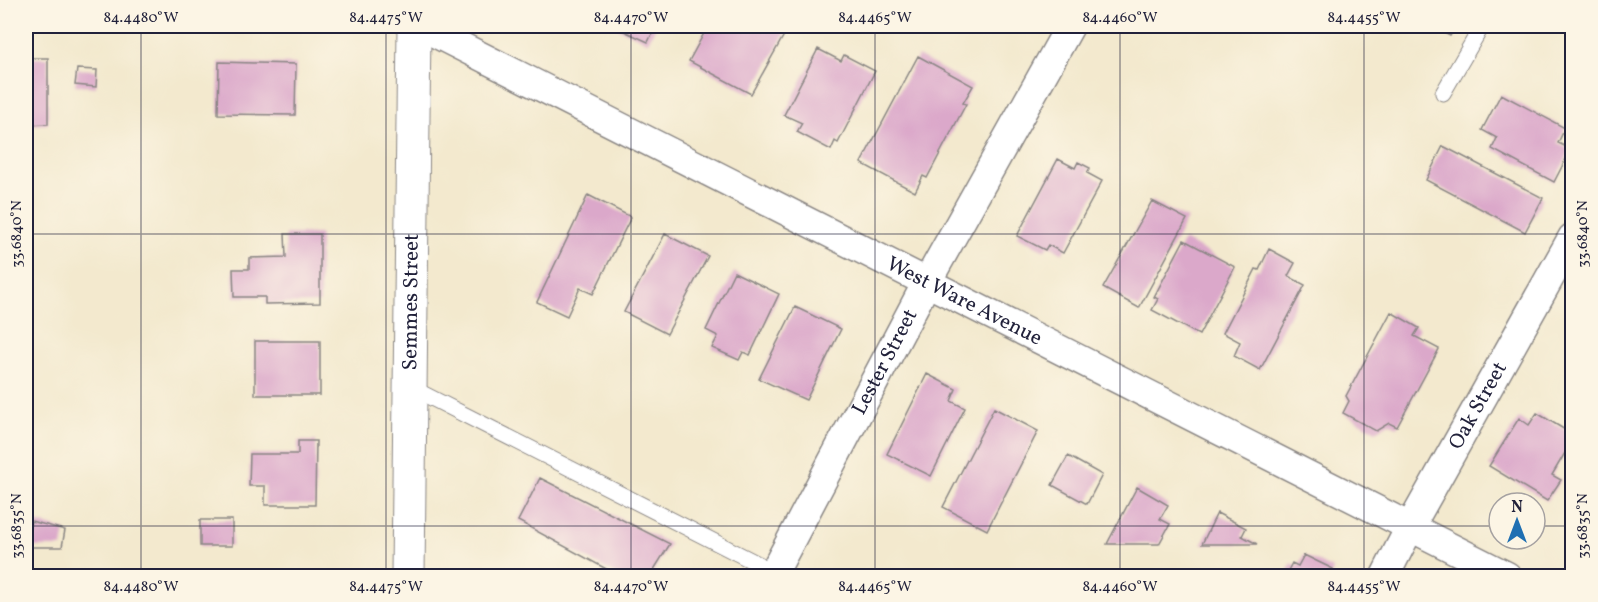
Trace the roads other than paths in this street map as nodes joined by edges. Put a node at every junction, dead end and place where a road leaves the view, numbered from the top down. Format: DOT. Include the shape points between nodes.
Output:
graph roads {
  1 [pos="414,26"];
  2 [pos="422,26"];
  3 [pos="1070,26"];
  4 [pos="1482,26"];
  5 [pos="1443,93"];
  6 [pos="1572,238"];
  7 [pos="927,282"];
  8 [pos="410,387"];
  9 [pos="1410,527"];
  10 [pos="773,574"];
  11 [pos="408,576"];
  12 [pos="1385,576"];
  13 [pos="1507,576"];
  1 -- 8 [label="street, Semmes Street"];
  2 -- 7 [label="street, West Ware Avenue"];
  3 -- 7 [label="street, Lester Street"];
  4 -- 5 [label="lane"];
  6 -- 9 [label="street, Oak Street"];
  7 -- 9 [label="street, West Ware Avenue"];
  7 -- 10 [label="street, Lester Street"];
  8 -- 10 [label="lane"];
  8 -- 11 [label="street, Semmes Street"];
  9 -- 12 [label="street, Oak Street"];
  9 -- 13 [label="street, West Ware Avenue"];
}
